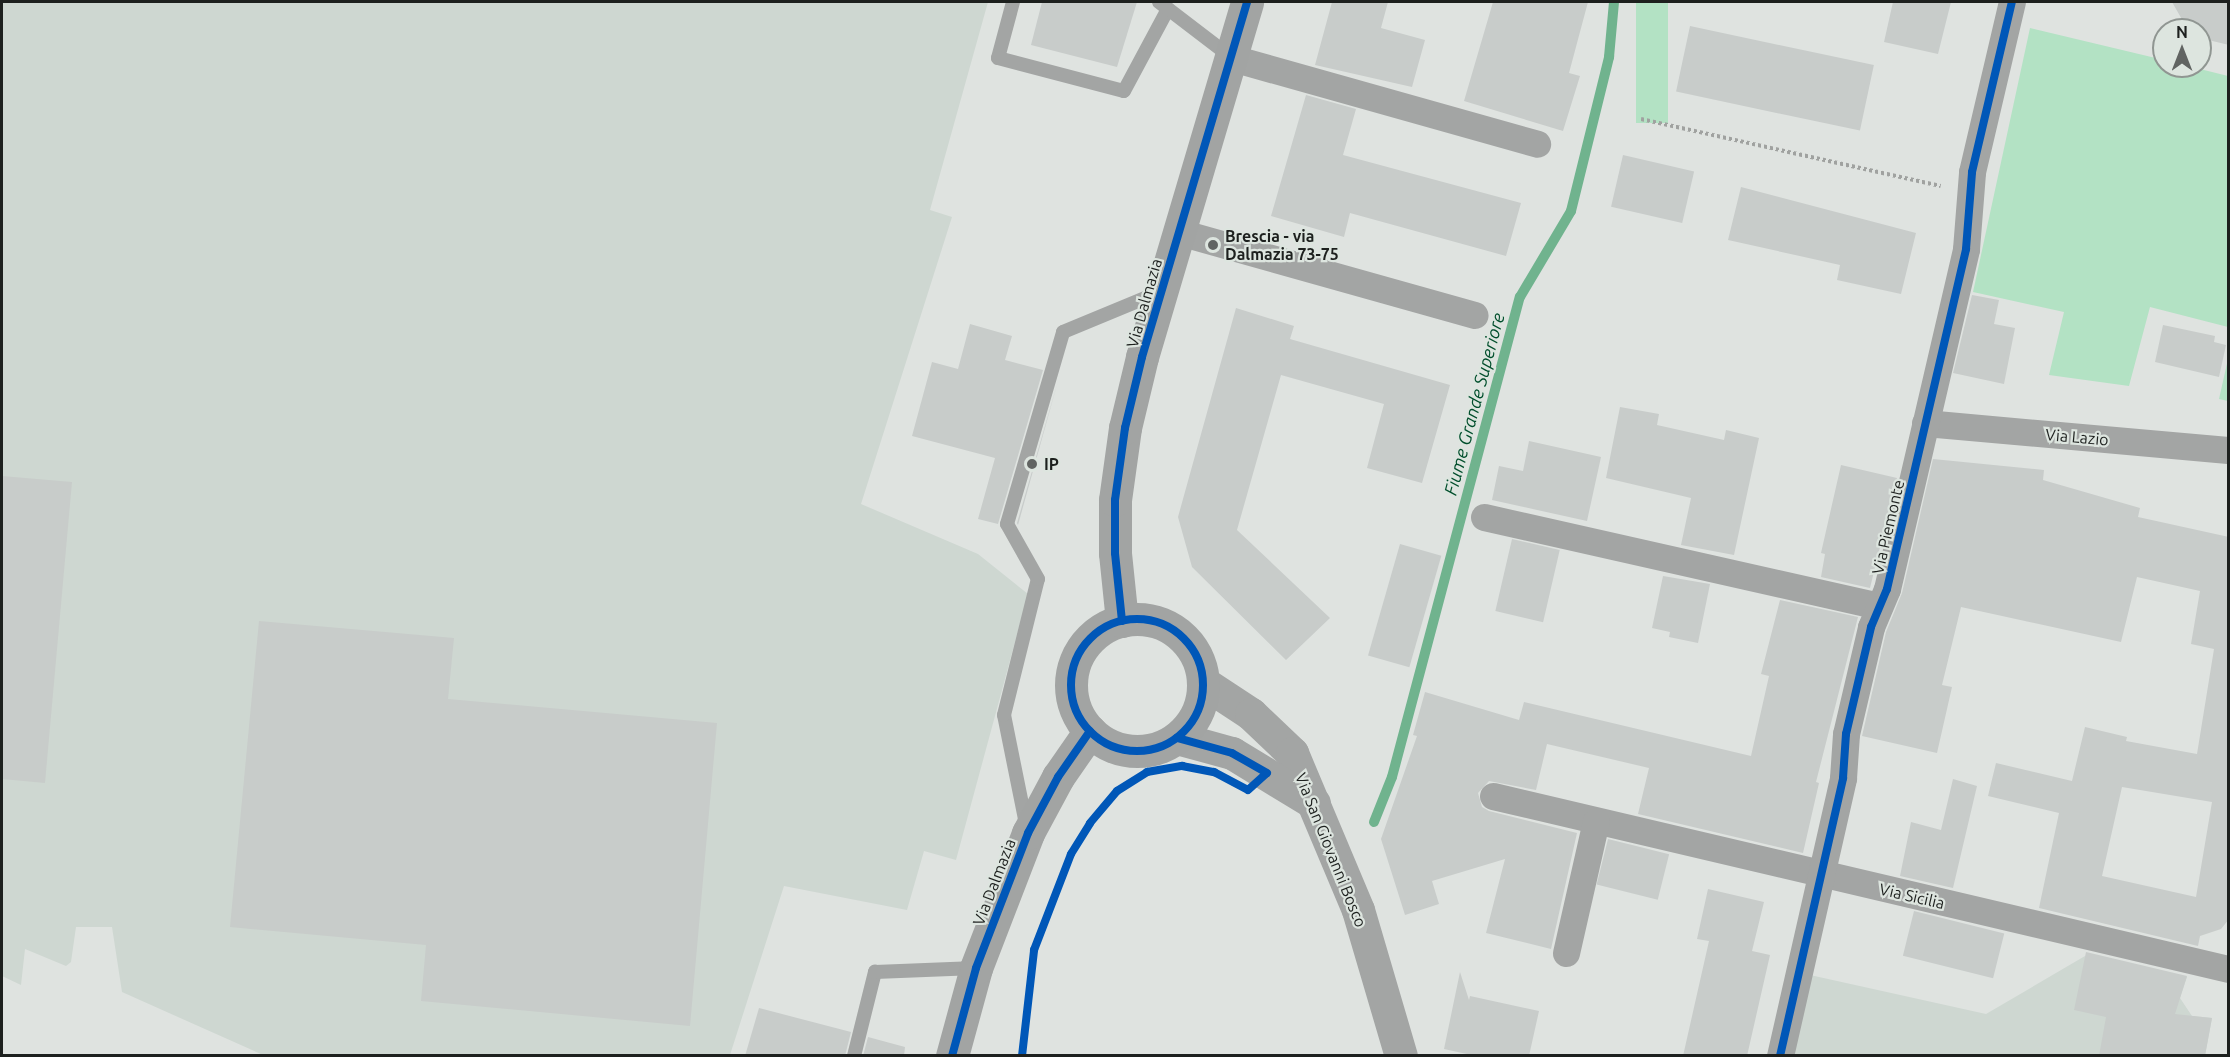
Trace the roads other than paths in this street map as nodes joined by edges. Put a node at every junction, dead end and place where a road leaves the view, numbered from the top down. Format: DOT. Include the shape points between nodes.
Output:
graph roads {
  1 [pos="1013,2"];
  2 [pos="1247,2"];
  3 [pos="2012,2"];
  4 [pos="1164,5"];
  5 [pos="1232,58"];
  6 [pos="1537,144"];
  7 [pos="1179,231"];
  8 [pos="1162,291"];
  9 [pos="1475,315"];
  10 [pos="1926,423"];
  11 [pos="2229,450"];
  12 [pos="1484,517"];
  13 [pos="1879,606"];
  14 [pos="1122,621"];
  15 [pos="1204,683"];
  16 [pos="1090,731"];
  17 [pos="1177,738"];
  18 [pos="1493,796"];
  19 [pos="1314,803"];
  20 [pos="1596,821"];
  21 [pos="1028,833"];
  22 [pos="1821,875"];
  23 [pos="1566,953"];
  24 [pos="976,968"];
  25 [pos="2229,969"];
  26 [pos="854,1056"];
  27 [pos="952,1056"];
  28 [pos="1401,1056"];
  29 [pos="1780,1056"];
  1 -- 4 [label="lane" via="998,58 1124,91"];
  2 -- 5 [label="main road, Via Dalmazia"];
  3 -- 10 [label="street, Via Piemonte" via="1971,193 1966,249"];
  4 -- 5 [label="lane"];
  5 -- 6 [label="street"];
  5 -- 7 [label="main road, Via Dalmazia"];
  7 -- 8 [label="main road, Via Dalmazia"];
  7 -- 9 [label="street"];
  8 -- 14 [label="main road, Via Dalmazia" via="1128,418 1115,500 1115,553"];
  8 -- 21 [label="lane" via="1063,332 1006,524 1038,579 1004,715"];
  10 -- 11 [label="street, Via Lazio"];
  10 -- 13 [label="street, Via Piemonte" via="1887,589"];
  12 -- 13 [label="street"];
  13 -- 22 [label="street, Via Piemonte" via="1845,734 1843,778"];
  14 -- 15 [label="main road" via="1151,620 1178,633 1197,655"];
  14 -- 16 [label="main road" via="1096,633 1074,667 1076,708"];
  15 -- 17 [label="main road" via="1197,714"];
  15 -- 19 [label="street, Via San Giovanni Bosco" via="1251,714 1292,753"];
  16 -- 17 [label="main road" via="1102,741 1132,751 1148,750"];
  16 -- 21 [label="main road, Via Dalmazia" via="1058,777"];
  17 -- 19 [label="street" via="1232,753"];
  18 -- 20 [label="street, Via Sicilia"];
  19 -- 28 [label="street, Via San Giovanni Bosco" via="1358,910"];
  20 -- 22 [label="street, Via Sicilia"];
  20 -- 23 [label="street"];
  21 -- 24 [label="main road, Via Dalmazia"];
  22 -- 25 [label="street, Via Sicilia"];
  22 -- 29 [label="street, Via Piemonte"];
  24 -- 26 [label="lane" via="875,972"];
  24 -- 27 [label="main road, Via Dalmazia"];
}
